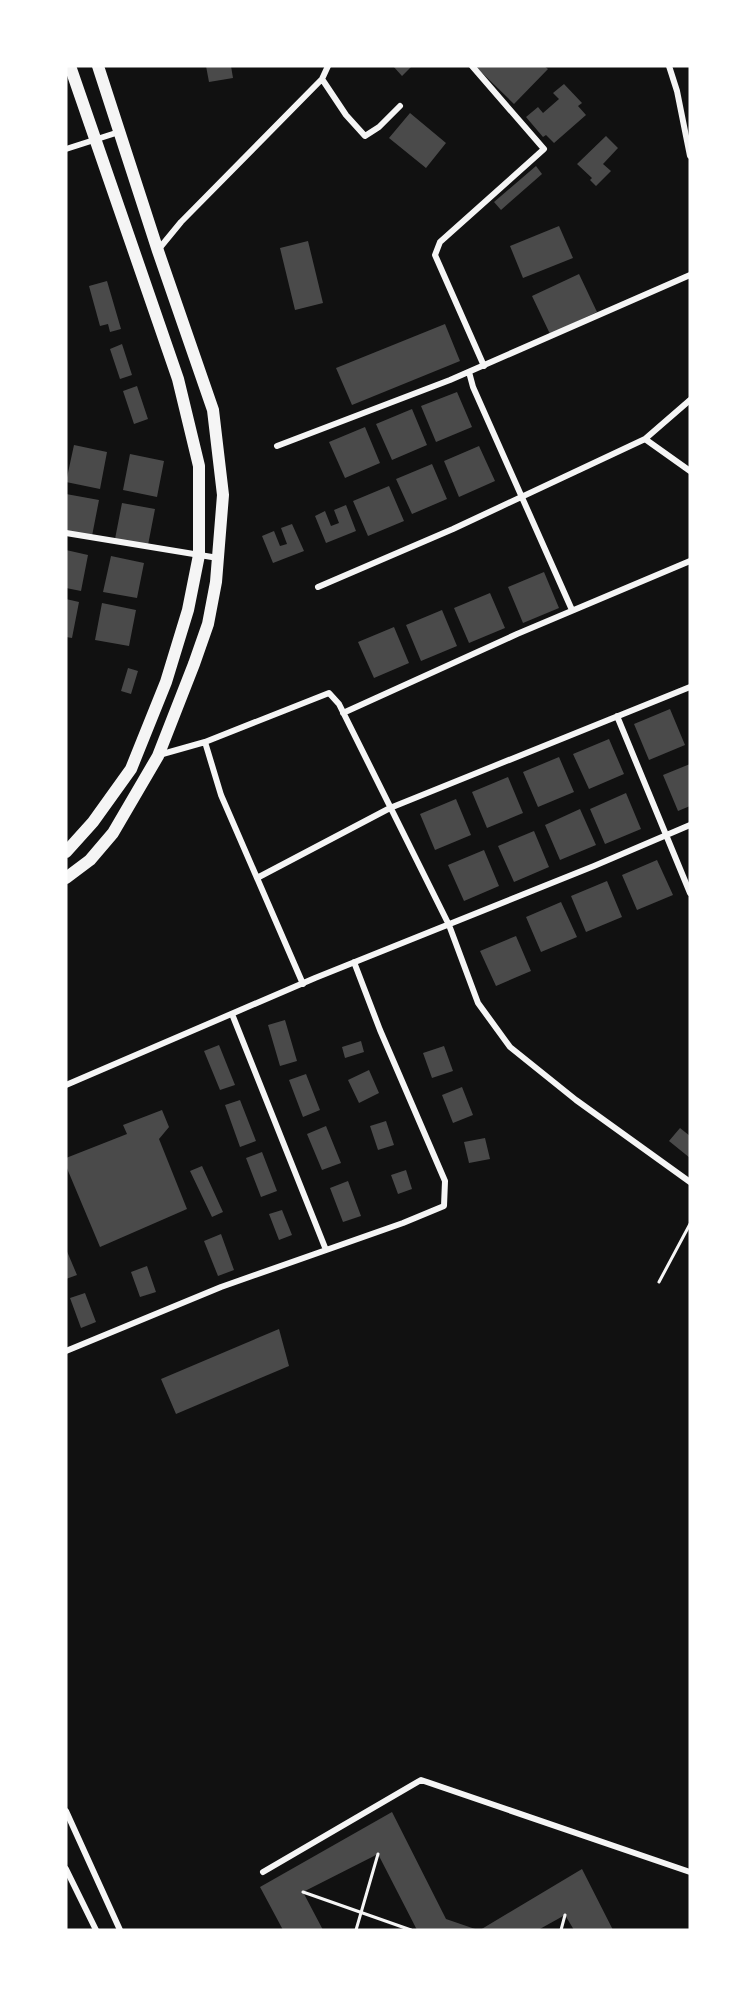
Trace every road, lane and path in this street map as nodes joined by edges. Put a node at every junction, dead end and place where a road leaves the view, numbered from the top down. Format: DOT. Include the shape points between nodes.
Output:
graph roads {
  1 [pos="70,66"];
  2 [pos="98,66"];
  3 [pos="328,66"];
  4 [pos="471,66"];
  5 [pos="669,66"];
  6 [pos="322,79"];
  7 [pos="400,106"];
  8 [pos="120,132"];
  9 [pos="96,139"];
  10 [pos="66,149"];
  11 [pos="690,156"];
  12 [pos="158,251"];
  13 [pos="690,275"];
  14 [pos="484,366"];
  15 [pos="469,372"];
  16 [pos="690,400"];
  17 [pos="645,439"];
  18 [pos="277,446"];
  19 [pos="690,471"];
  20 [pos="522,497"];
  21 [pos="66,533"];
  22 [pos="199,555"];
  23 [pos="218,558"];
  24 [pos="690,561"];
  25 [pos="318,587"];
  26 [pos="572,610"];
  27 [pos="690,687"];
  28 [pos="343,712"];
  29 [pos="617,716"];
  30 [pos="205,742"];
  31 [pos="158,756"];
  32 [pos="390,808"];
  33 [pos="690,825"];
  34 [pos="666,835"];
  35 [pos="66,852"];
  36 [pos="66,878"];
  37 [pos="256,878"];
  38 [pos="690,893"];
  39 [pos="449,924"];
  40 [pos="354,962"];
  41 [pos="303,984"];
  42 [pos="232,1014"];
  43 [pos="66,1085"];
  44 [pos="690,1182"];
  45 [pos="690,1224"];
  46 [pos="326,1250"];
  47 [pos="659,1282"];
  48 [pos="66,1351"];
  49 [pos="66,1811"];
  50 [pos="378,1854"];
  51 [pos="66,1869"];
  52 [pos="263,1872"];
  53 [pos="690,1872"];
  54 [pos="303,1892"];
  55 [pos="361,1912"];
  56 [pos="566,1915"];
  57 [pos="96,1930"];
  58 [pos="120,1930"];
  59 [pos="356,1930"];
  60 [pos="411,1930"];
  61 [pos="561,1930"];
  1 -- 9 [label="main road"];
  2 -- 8 [label="main road"];
  3 -- 6 [label="street"];
  4 -- 14 [label="street" via="544,149 440,242 435,255"];
  5 -- 11 [label="street"];
  6 -- 7 [label="street" via="365,135 380,127"];
  6 -- 12 [label="street" via="181,222"];
  8 -- 9 [label="street"];
  8 -- 12 [label="main road"];
  9 -- 10 [label="street"];
  9 -- 22 [label="main road" via="178,379 199,466"];
  12 -- 23 [label="main road" via="213,410 222,495"];
  13 -- 14 [label="street"];
  14 -- 15 [label="street"];
  15 -- 18 [label="street"];
  15 -- 20 [label="street"];
  16 -- 17 [label="street"];
  17 -- 19 [label="street"];
  17 -- 20 [label="street"];
  20 -- 25 [label="street"];
  20 -- 26 [label="street"];
  21 -- 22 [label="street"];
  22 -- 23 [label="street"];
  22 -- 35 [label="main road" via="188,610 169,671 131,769"];
  23 -- 31 [label="main road" via="208,624"];
  24 -- 26 [label="street"];
  26 -- 28 [label="street"];
  27 -- 29 [label="street"];
  28 -- 30 [label="street" via="329,693"];
  28 -- 32 [label="street"];
  29 -- 32 [label="street"];
  29 -- 34 [label="street"];
  30 -- 31 [label="street"];
  30 -- 37 [label="street" via="221,795"];
  31 -- 36 [label="main road" via="113,833 90,860"];
  32 -- 37 [label="street"];
  32 -- 39 [label="street"];
  33 -- 34 [label="street"];
  34 -- 38 [label="street"];
  34 -- 39 [label="street"];
  37 -- 41 [label="street"];
  39 -- 40 [label="street"];
  39 -- 44 [label="street" via="478,1003 510,1047"];
  40 -- 41 [label="street"];
  40 -- 46 [label="street" via="445,1181 444,1206"];
  41 -- 42 [label="street"];
  42 -- 43 [label="street"];
  42 -- 46 [label="street"];
  45 -- 47 [label="path"];
  46 -- 48 [label="street" via="221,1287"];
  49 -- 58 [label="street"];
  50 -- 55 [label="path"];
  51 -- 57 [label="street"];
  52 -- 53 [label="street" via="421,1780"];
  54 -- 55 [label="path"];
  55 -- 59 [label="path"];
  55 -- 60 [label="path"];
  56 -- 61 [label="path"];
}
